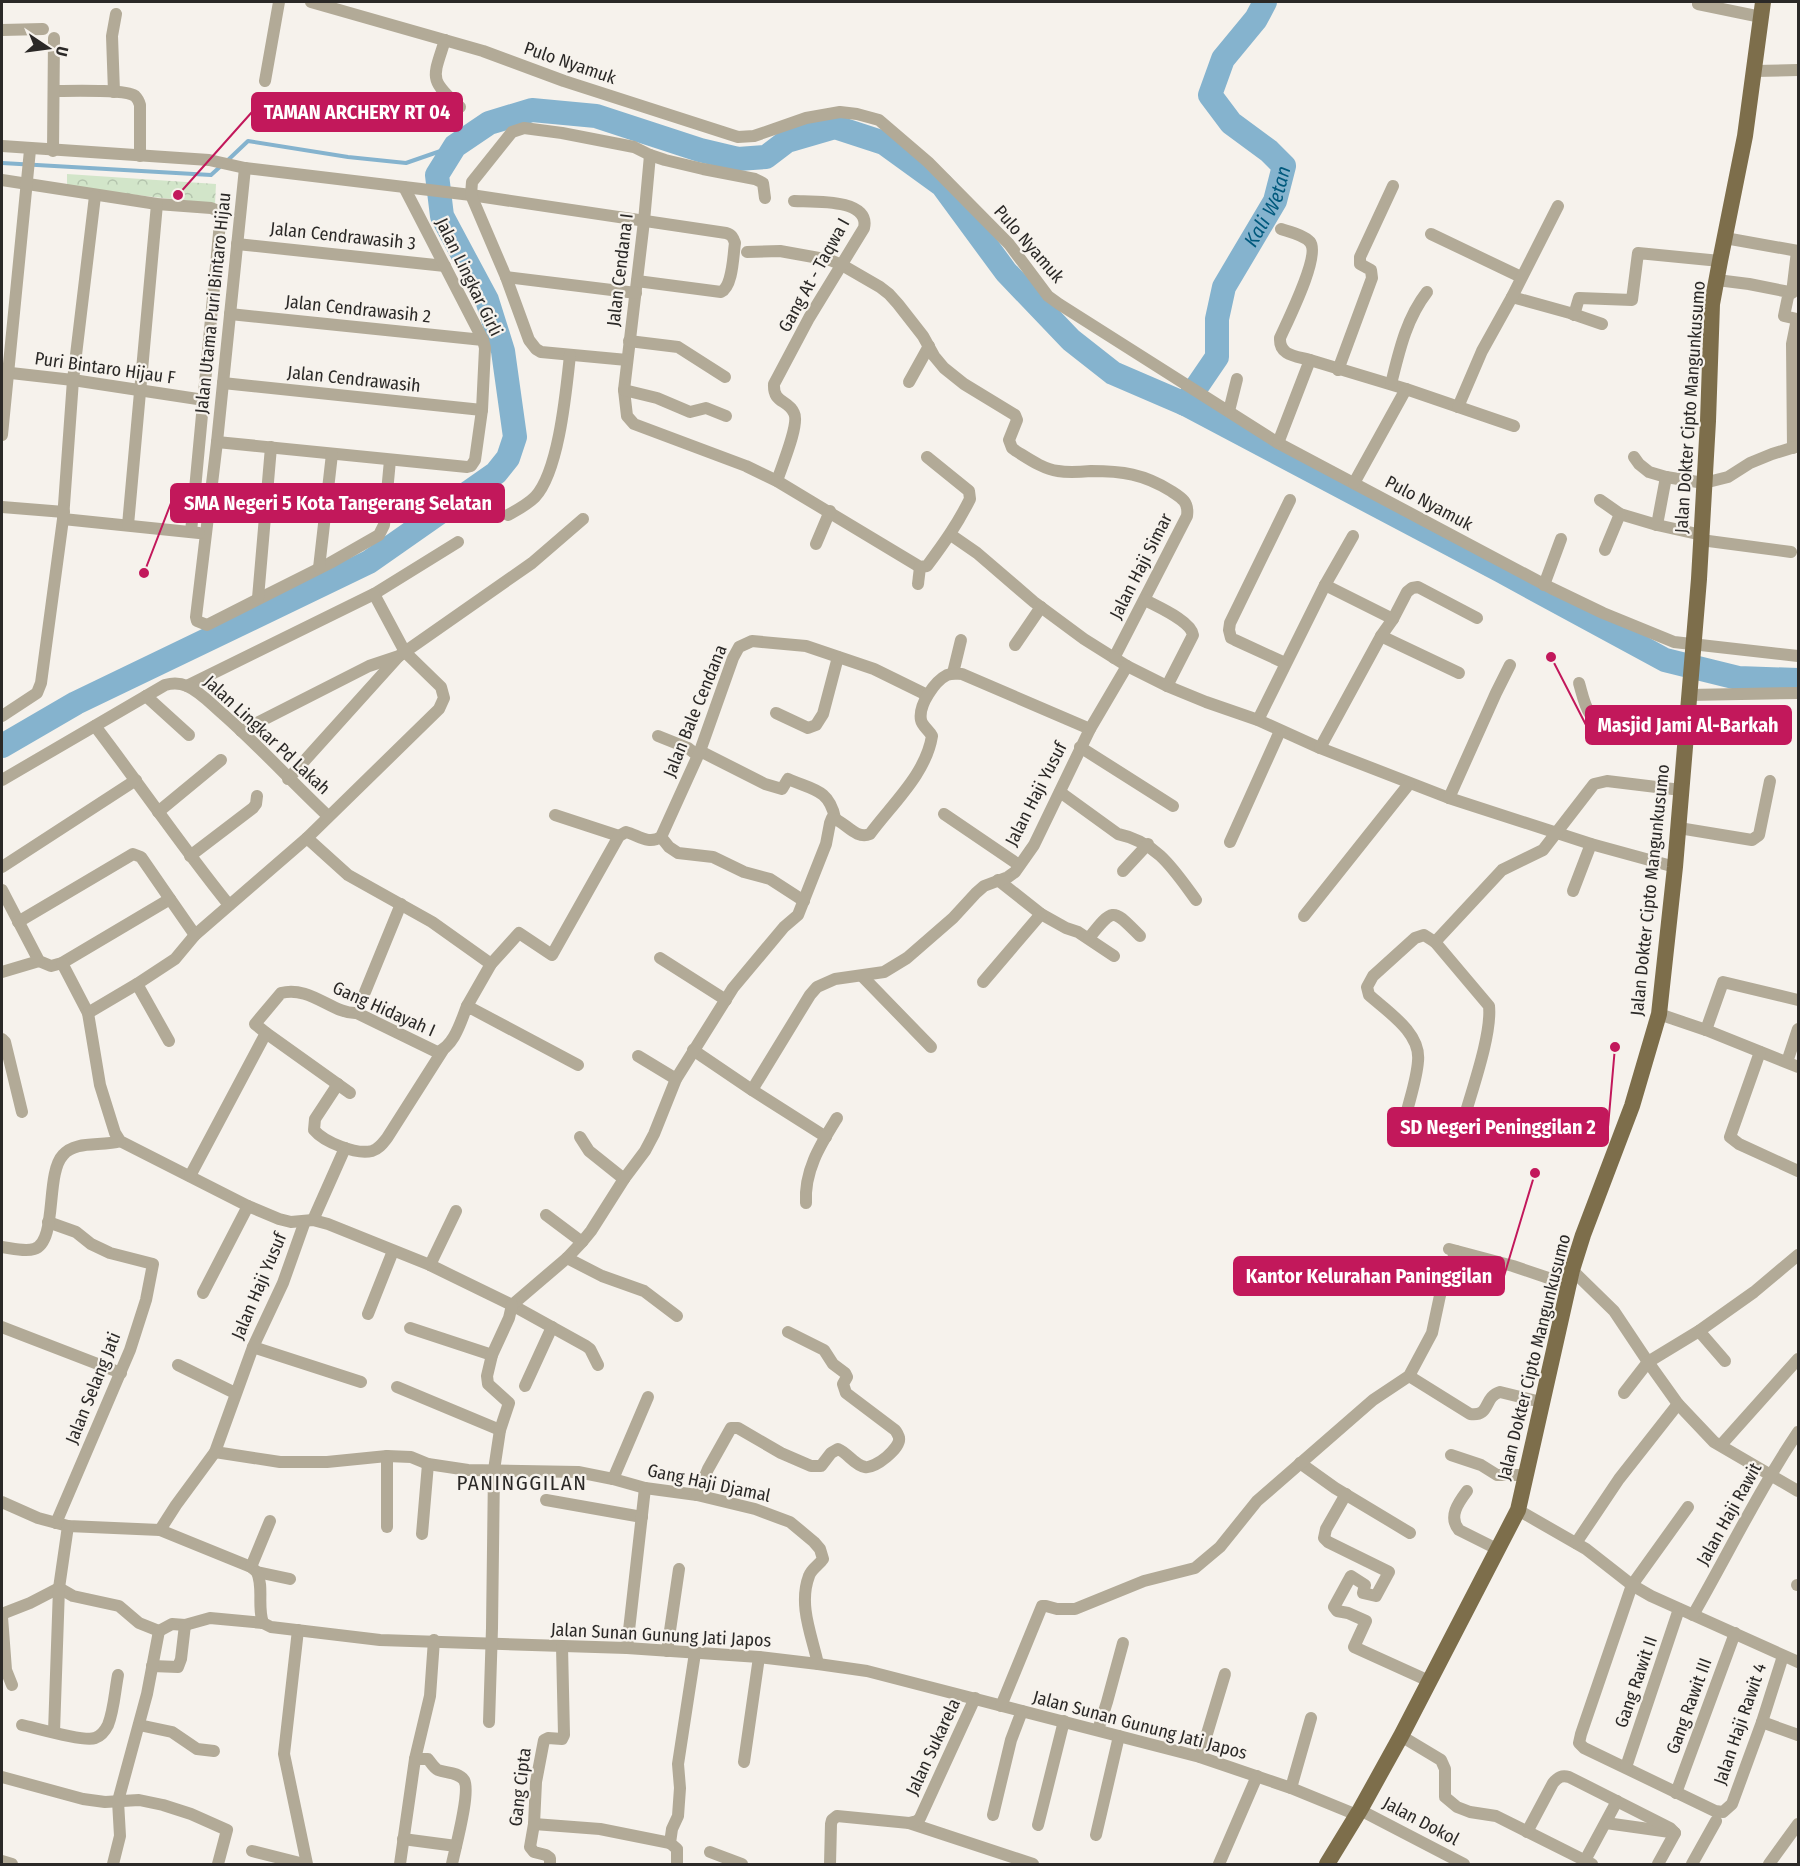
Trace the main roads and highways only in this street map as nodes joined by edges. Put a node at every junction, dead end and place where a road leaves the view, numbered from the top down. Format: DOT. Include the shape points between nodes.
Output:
graph roads {
  1 [pos="1762,9"];
  2 [pos="1327,1864"];
  1 -- 2 [label="main road, Jalan Dokter Cipto Mangunkusumo" via="1742,157 1710,329 1693,652 1659,1014 1632,1106 1570,1277 1518,1510 1401,1736"];
}
